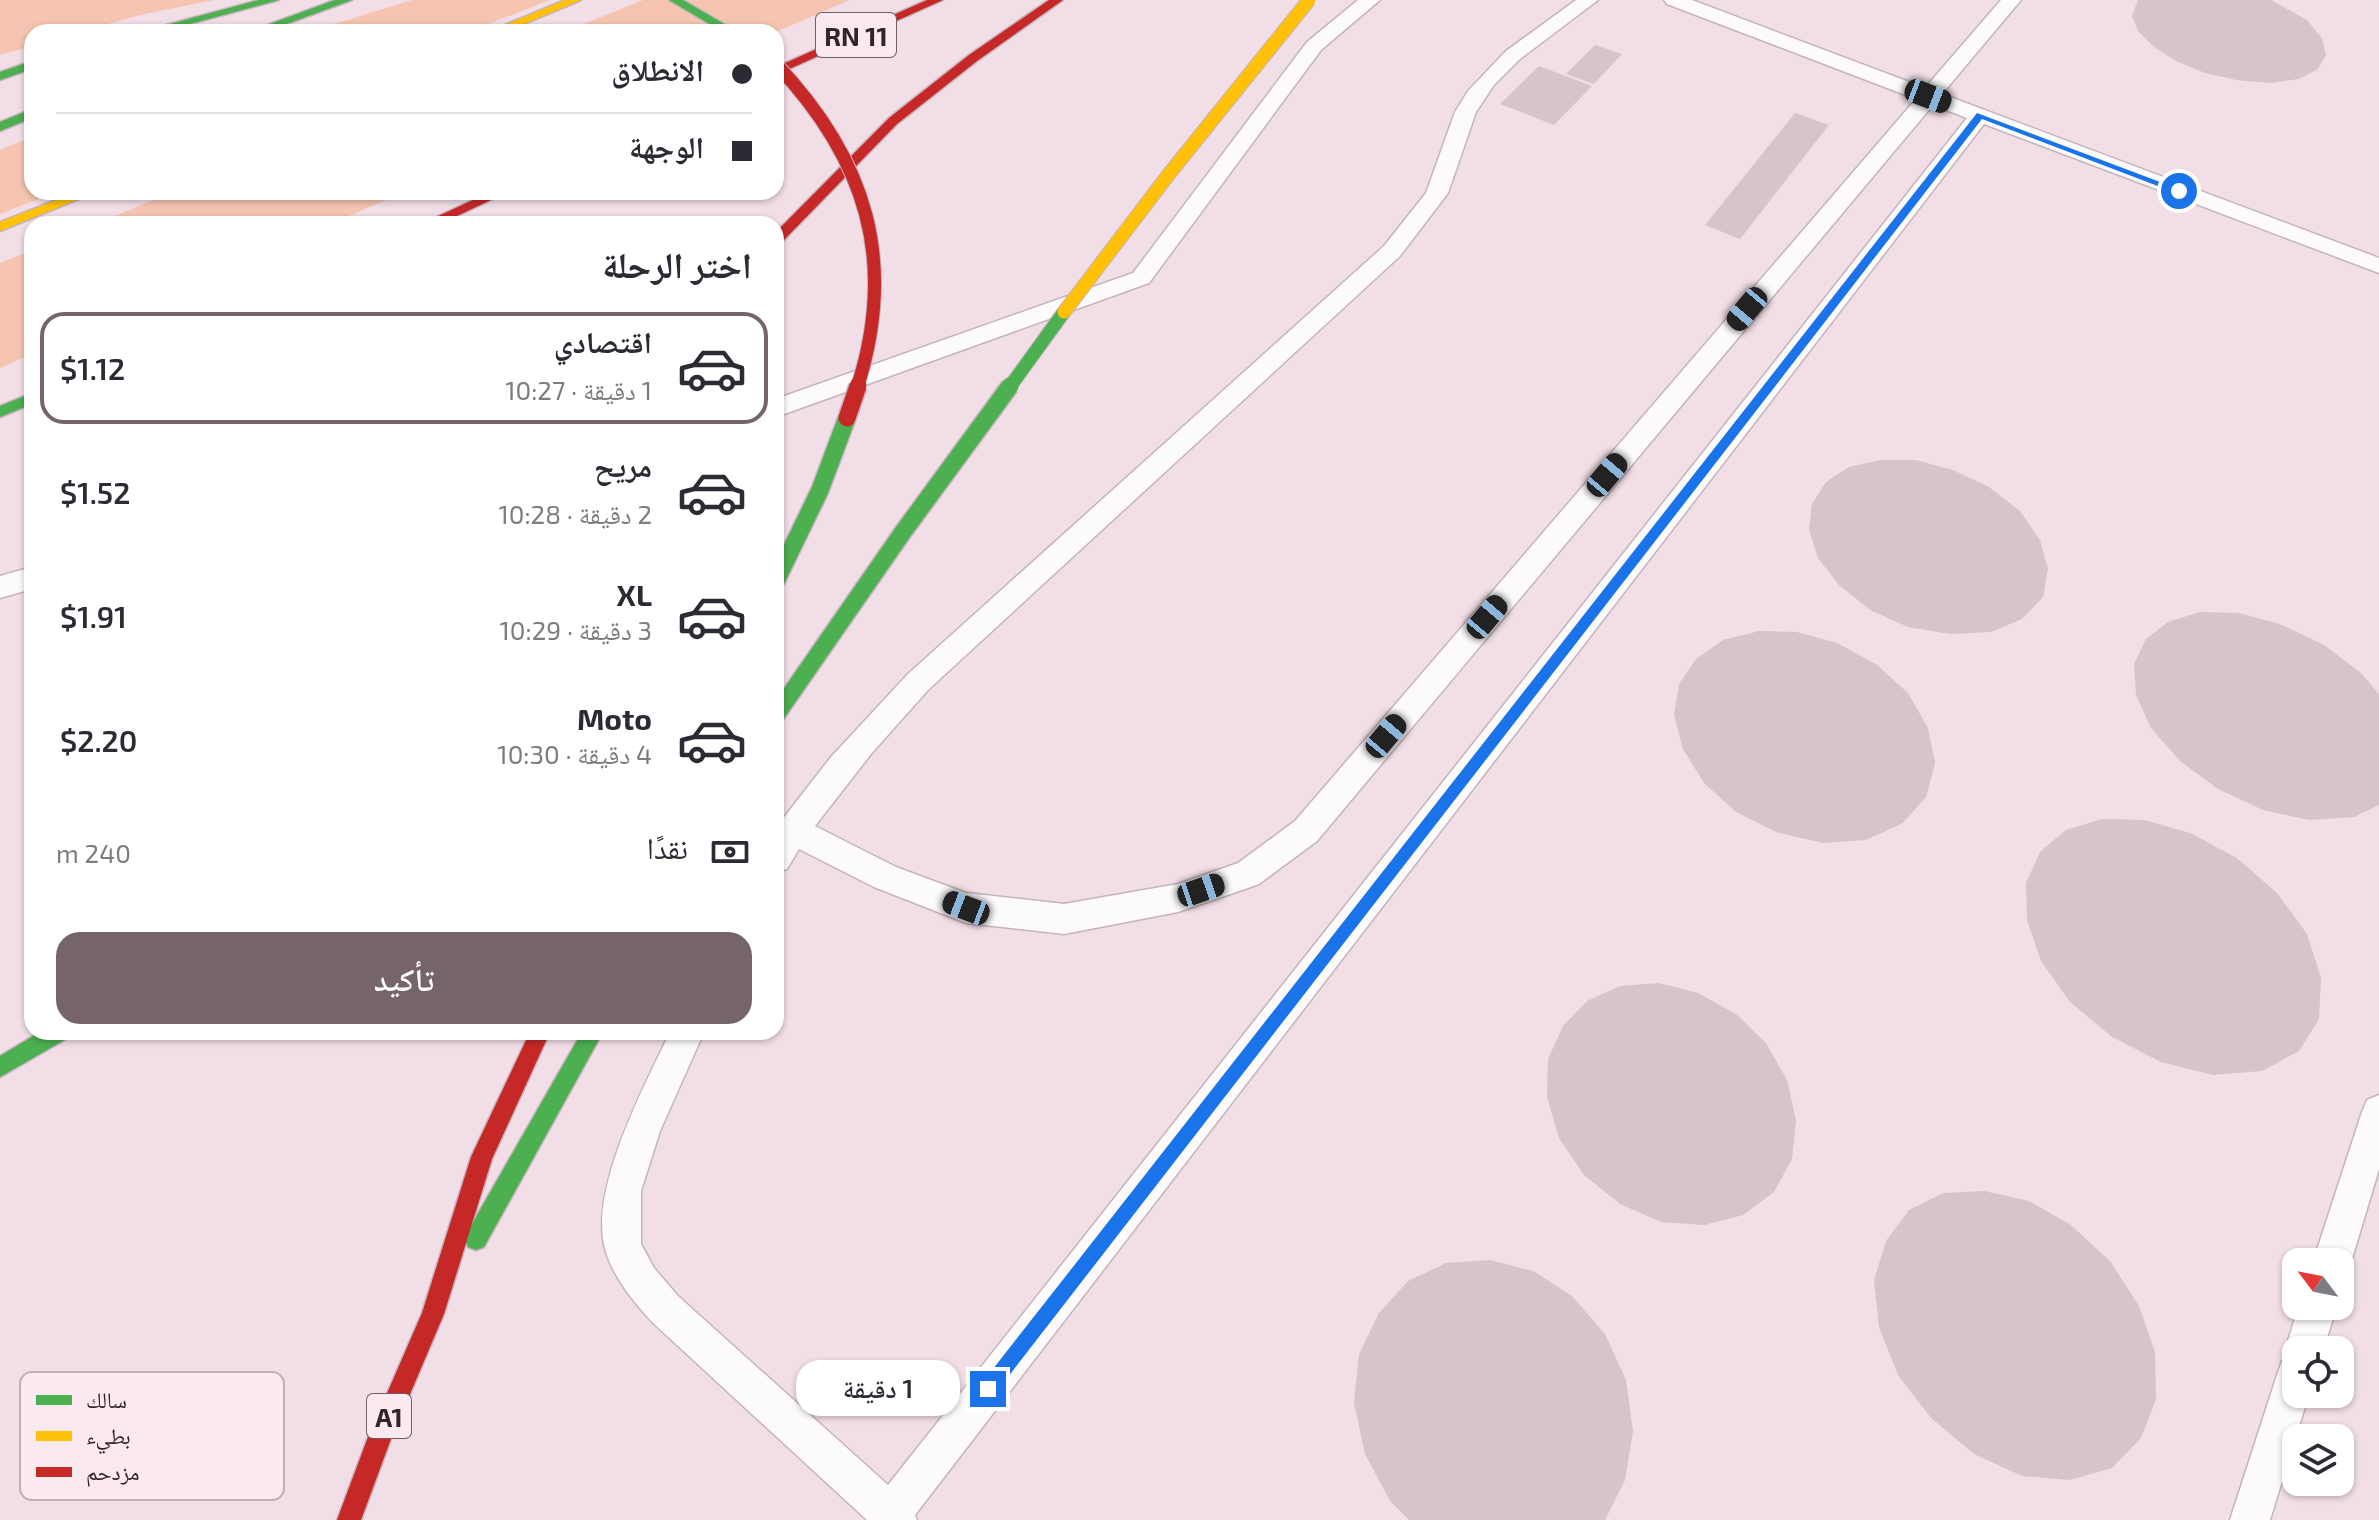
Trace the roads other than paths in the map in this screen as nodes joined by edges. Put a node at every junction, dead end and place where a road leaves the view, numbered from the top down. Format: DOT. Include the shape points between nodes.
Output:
graph roads {
  1 [pos="273,0"];
  2 [pos="346,0"];
  3 [pos="575,0"];
  4 [pos="675,0"];
  5 [pos="937,0"];
  6 [pos="1057,0"];
  7 [pos="1309,0"];
  8 [pos="1370,0"];
  9 [pos="1588,0"];
  10 [pos="1674,0"];
  11 [pos="2011,0"];
  12 [pos="178,24"];
  13 [pos="277,24"];
  14 [pos="514,24"];
  15 [pos="718,24"];
  16 [pos="784,67"];
  17 [pos="784,72"];
  18 [pos="1928,96"];
  19 [pos="1980,115"];
  20 [pos="24,116"];
  21 [pos="0,127"];
  22 [pos="69,200"];
  23 [pos="483,200"];
  24 [pos="28,216"];
  25 [pos="446,216"];
  26 [pos="24,218"];
  27 [pos="0,227"];
  28 [pos="784,231"];
  29 [pos="2379,266"];
  30 [pos="24,402"];
  31 [pos="784,405"];
  32 [pos="0,412"];
  33 [pos="784,564"];
  34 [pos="24,580"];
  35 [pos="0,587"];
  36 [pos="784,703"];
  37 [pos="793,830"];
  38 [pos="784,845"];
  39 [pos="46,1040"];
  40 [pos="536,1040"];
  41 [pos="588,1040"];
  42 [pos="683,1040"];
  43 [pos="0,1067"];
  44 [pos="2379,1112"];
  45 [pos="2336,1248"];
  46 [pos="433,1314"];
  47 [pos="2286,1408"];
  48 [pos="894,1517"];
  49 [pos="349,1520"];
  50 [pos="2250,1520"];
  1 -- 12 [label="highway"];
  2 -- 13 [label="highway"];
  3 -- 14 [label="highway"];
  4 -- 15 [label="highway"];
  5 -- 16 [label="highway, RN 11"];
  6 -- 28 [label="highway" via="892,122"];
  7 -- 36 [label="highway, bridge" via="1003,389"];
  8 -- 31 [label="lane" via="1314,46 1141,278"];
  9 -- 37 [label="lane" via="1502,64 1474,96 1425,213 1392,251 918,682 856,746"];
  10 -- 18 [label="lane"];
  11 -- 18 [label="lane"];
  17 -- 33 [label="highway, bridge" via="819,108 846,148 873,248 875,307 835,457"];
  18 -- 19 [label="lane"];
  18 -- 37 [label="lane" via="1306,831 1248,874 1178,898 1064,919 966,908 885,877"];
  19 -- 29 [label="lane"];
  19 -- 48 [label="lane"];
  20 -- 21 [label="highway"];
  22 -- 24 [label="highway"];
  23 -- 25 [label="highway"];
  26 -- 27 [label="highway"];
  30 -- 32 [label="highway"];
  34 -- 35 [label="lane"];
  37 -- 38 [label="lane"];
  39 -- 43 [label="highway"];
  40 -- 46 [label="highway" via="482,1157"];
  41 -- 46 [label="highway"];
  42 -- 48 [label="lane" via="643,1128 623,1191 623,1247 641,1281 665,1309"];
  44 -- 45 [label="lane"];
  46 -- 49 [label="highway, A1"];
  47 -- 50 [label="lane"];
}
